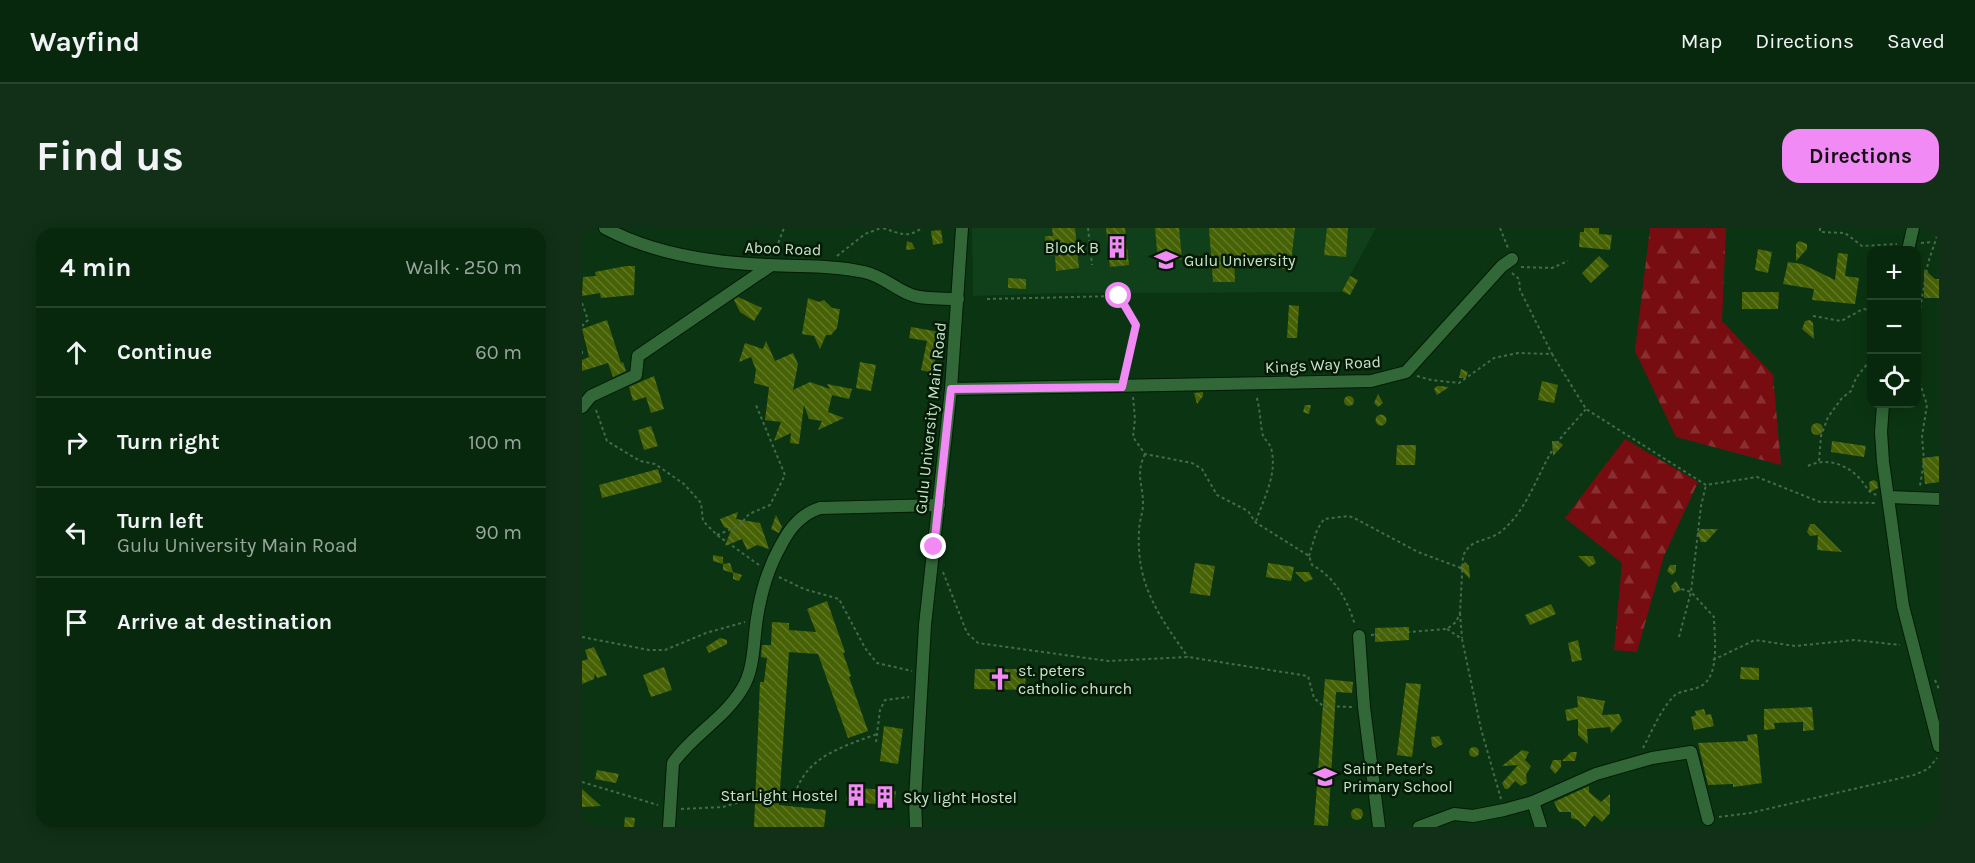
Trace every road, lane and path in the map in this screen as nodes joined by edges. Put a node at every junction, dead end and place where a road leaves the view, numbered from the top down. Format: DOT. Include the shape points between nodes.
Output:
graph roads {
  1 [pos="605,228"];
  2 [pos="784,228"];
  3 [pos="882,228"];
  4 [pos="922,228"];
  5 [pos="962,228"];
  6 [pos="1088,228"];
  7 [pos="1500,228"];
  8 [pos="1820,228"];
  9 [pos="1913,228"];
  10 [pos="1939,230"];
  11 [pos="1933,242"];
  12 [pos="1867,246"];
  13 [pos="1909,246"];
  14 [pos="1914,246"];
  15 [pos="1568,261"];
  16 [pos="1507,262"];
  17 [pos="1092,265"];
  18 [pos="770,266"];
  19 [pos="826,266"];
  20 [pos="958,298"];
  21 [pos="987,299"];
  22 [pos="1921,300"];
  23 [pos="582,303"];
  24 [pos="1867,309"];
  25 [pos="1814,316"];
  26 [pos="582,326"];
  27 [pos="1552,354"];
  28 [pos="1867,364"];
  29 [pos="1406,372"];
  30 [pos="1252,384"];
  31 [pos="1921,385"];
  32 [pos="1127,386"];
  33 [pos="951,389"];
  34 [pos="591,396"];
  35 [pos="756,405"];
  36 [pos="582,407"];
  37 [pos="1883,408"];
  38 [pos="1586,409"];
  39 [pos="1145,454"];
  40 [pos="1819,461"];
  41 [pos="1808,466"];
  42 [pos="1706,485"];
  43 [pos="1889,497"];
  44 [pos="1915,499"];
  45 [pos="1939,499"];
  46 [pos="939,505"];
  47 [pos="1255,522"];
  48 [pos="717,535"];
  49 [pos="1309,556"];
  50 [pos="941,566"];
  51 [pos="1462,568"];
  52 [pos="766,571"];
  53 [pos="1675,587"];
  54 [pos="1691,592"];
  55 [pos="1460,614"];
  56 [pos="756,619"];
  57 [pos="1447,628"];
  58 [pos="1359,636"];
  59 [pos="582,637"];
  60 [pos="1679,637"];
  61 [pos="1462,639"];
  62 [pos="1913,647"];
  63 [pos="1188,657"];
  64 [pos="1713,660"];
  65 [pos="923,675"];
  66 [pos="1934,678"];
  67 [pos="1939,689"];
  68 [pos="921,696"];
  69 [pos="1364,707"];
  70 [pos="877,734"];
  71 [pos="876,742"];
  72 [pos="1939,746"];
  73 [pos="1939,756"];
  74 [pos="1634,763"];
  75 [pos="582,782"];
  76 [pos="795,794"];
  77 [pos="743,801"];
  78 [pos="1533,802"];
  79 [pos="669,809"];
  80 [pos="1504,810"];
  81 [pos="1708,819"];
  82 [pos="669,827"];
  83 [pos="916,827"];
  84 [pos="1379,827"];
  85 [pos="1419,827"];
  86 [pos="1540,827"];
  1 -- 18 [label="street, Aboo Road" via="644,246"];
  2 -- 18 [label="path"];
  3 -- 4 [label="path" via="909,236"];
  3 -- 19 [label="path" via="865,234"];
  5 -- 20 [label="street, Gulu University Main Road"];
  6 -- 17 [label="path"];
  7 -- 16 [label="path"];
  8 -- 12 [label="path" via="1820,232 1845,233"];
  9 -- 13 [label="street"];
  10 -- 11 [label="path"];
  11 -- 14 [label="path"];
  11 -- 22 [label="path"];
  15 -- 16 [label="path" via="1552,268"];
  16 -- 27 [label="path" via="1519,279 1520,290"];
  16 -- 29 [label="street, Kings Way Road"];
  18 -- 19 [label="street, Aboo Road"];
  18 -- 34 [label="street" via="638,356 636,375"];
  19 -- 20 [label="street, Aboo Road" via="866,272 889,280 908,294"];
  20 -- 33 [label="street, Gulu University Main Road"];
  21 -- 32 [label="path" via="1119,296 1136,325"];
  23 -- 26 [label="path" via="588,320"];
  24 -- 25 [label="path" via="1841,321"];
  27 -- 29 [label="path" via="1518,353 1494,358 1459,383"];
  27 -- 38 [label="path"];
  28 -- 40 [label="path" via="1851,391 1828,417 1821,436"];
  29 -- 30 [label="street, Kings Way Road" via="1371,381"];
  30 -- 32 [label="street, Kings Way Road"];
  30 -- 47 [label="path" via="1273,463 1272,477"];
  31 -- 44 [label="path" via="1927,405 1922,481"];
  32 -- 33 [label="street, Kings Way Road"];
  32 -- 39 [label="path" via="1135,419 1133,437"];
  33 -- 46 [label="street, Gulu University Main Road"];
  34 -- 36 [label="street"];
  34 -- 48 [label="path" via="607,441 640,461 655,464 684,484 701,503 703,521"];
  35 -- 48 [label="path" via="785,475 770,506 749,514 739,526"];
  37 -- 43 [label="street" via="1881,432"];
  38 -- 42 [label="path"];
  38 -- 51 [label="path" via="1556,444 1531,493 1503,530 1471,542 1466,548"];
  39 -- 47 [label="path" via="1192,463 1202,469 1217,495 1248,511"];
  39 -- 63 [label="path" via="1138,469 1143,504 1139,541 1146,587 1154,610"];
  40 -- 41 [label="path"];
  40 -- 43 [label="path" via="1843,465 1861,479 1868,491"];
  42 -- 43 [label="path" via="1757,477 1820,502 1876,503"];
  42 -- 54 [label="path"];
  43 -- 44 [label="street"];
  43 -- 62 [label="street" via="1903,606"];
  44 -- 45 [label="street"];
  46 -- 52 [label="street" via="809,511 788,532"];
  46 -- 65 [label="street, Gulu University Main Road"];
  47 -- 49 [label="path"];
  48 -- 52 [label="path"];
  49 -- 51 [label="path" via="1324,519 1348,516 1418,552"];
  49 -- 58 [label="path" via="1312,565 1324,571 1348,602"];
  50 -- 63 [label="path" via="967,633 978,643 1108,661"];
  51 -- 55 [label="path"];
  52 -- 56 [label="street"];
  52 -- 65 [label="path" via="839,599 877,663"];
  53 -- 54 [label="path"];
  54 -- 60 [label="path"];
  54 -- 64 [label="path" via="1714,617"];
  55 -- 57 [label="path"];
  55 -- 61 [label="path"];
  56 -- 59 [label="path" via="665,650"];
  56 -- 79 [label="street" via="749,675 732,703 673,763"];
  57 -- 58 [label="path"];
  57 -- 61 [label="path"];
  58 -- 69 [label="street"];
  61 -- 80 [label="path"];
  62 -- 64 [label="path" via="1854,640 1795,646 1755,640"];
  62 -- 72 [label="street"];
  63 -- 69 [label="path" via="1308,676 1314,698 1323,706"];
  64 -- 74 [label="path" via="1710,676 1703,685 1676,694 1667,705"];
  65 -- 68 [label="street, Gulu University Main Road"];
  66 -- 67 [label="path"];
  68 -- 70 [label="path" via="885,700"];
  68 -- 83 [label="street, Gulu University Main Road"];
  69 -- 84 [label="street"];
  70 -- 71 [label="path"];
  70 -- 76 [label="path" via="813,763"];
  73 -- 81 [label="path" via="1928,769 1914,775"];
  74 -- 78 [label="street" via="1578,781"];
  74 -- 81 [label="street" via="1691,752"];
  75 -- 79 [label="path"];
  77 -- 79 [label="path" via="723,807"];
  78 -- 80 [label="street"];
  78 -- 86 [label="street"];
  79 -- 82 [label="street"];
  80 -- 85 [label="street" via="1473,816 1454,814"];
}
